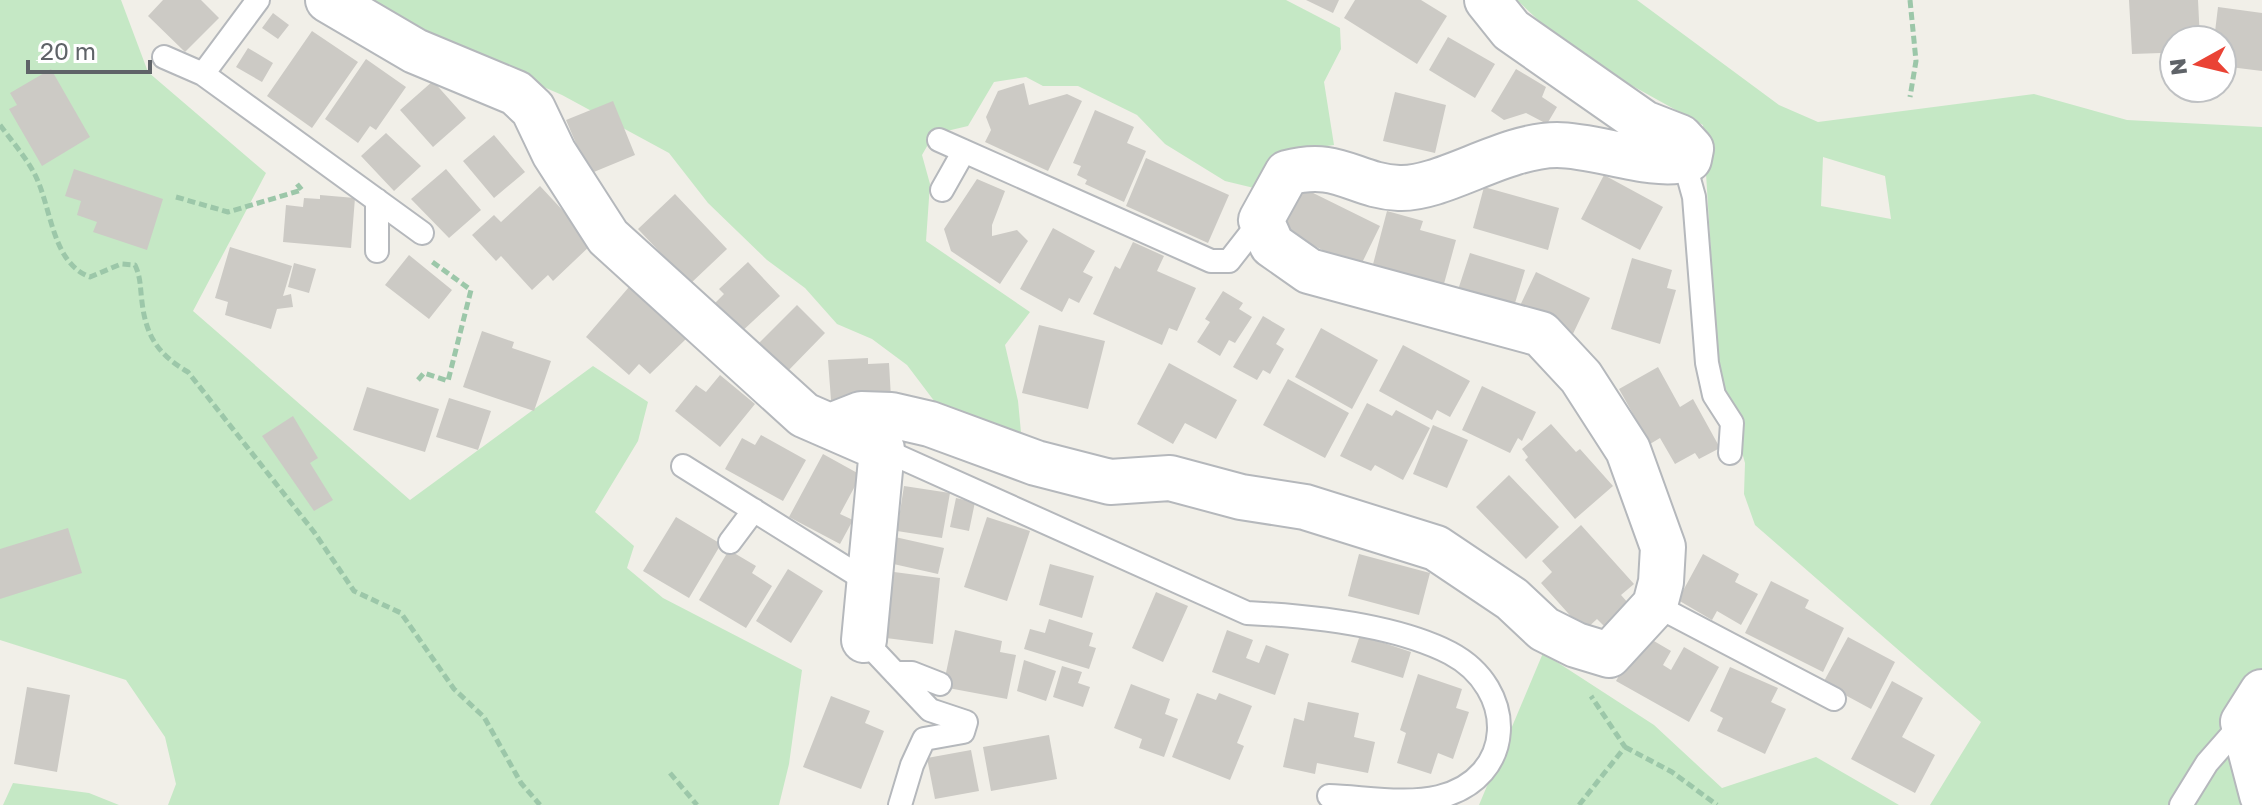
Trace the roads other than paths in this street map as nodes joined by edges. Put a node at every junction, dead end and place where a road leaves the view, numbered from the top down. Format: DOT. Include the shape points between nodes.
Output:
graph roads {
  1 [pos="258,0"];
  2 [pos="328,0"];
  3 [pos="1487,0"];
  4 [pos="164,57"];
  5 [pos="203,74"];
  6 [pos="939,140"];
  7 [pos="964,151"];
  8 [pos="1684,161"];
  9 [pos="942,190"];
  10 [pos="377,200"];
  11 [pos="1261,220"];
  12 [pos="422,233"];
  13 [pos="377,251"];
  14 [pos="833,425"];
  15 [pos="882,449"];
  16 [pos="1730,453"];
  17 [pos="683,466"];
  18 [pos="754,510"];
  19 [pos="730,542"];
  20 [pos="870,583"];
  21 [pos="1655,605"];
  22 [pos="864,640"];
  23 [pos="895,673"];
  24 [pos="940,684"];
  25 [pos="1834,699"];
  26 [pos="2252,707"];
  27 [pos="2262,795"];
  28 [pos="1329,796"];
  29 [pos="900,805"];
  30 [pos="2181,805"];
  1 -- 5 [label="lane"];
  2 -- 14 [label="street" via="415,51 516,93 533,109 554,153 608,237 804,415"];
  3 -- 8 [label="street" via="1511,30 1644,123 1680,137 1691,149"];
  4 -- 5 [label="lane"];
  5 -- 10 [label="lane"];
  6 -- 7 [label="lane"];
  7 -- 9 [label="lane"];
  7 -- 11 [label="lane" via="1211,261 1229,261"];
  8 -- 11 [label="street" via="1556,145 1509,153 1399,188 1335,169 1308,167 1287,173"];
  8 -- 16 [label="lane" via="1694,197 1707,363 1714,395 1732,423"];
  10 -- 12 [label="lane"];
  10 -- 13 [label="lane"];
  11 -- 21 [label="street" via="1272,245 1309,271 1541,334 1581,377 1628,450 1663,547"];
  14 -- 15 [label="street"];
  14 -- 21 [label="street" via="861,414 891,415 1110,482 1170,478 1305,507 1436,548 1512,599 1544,629 1609,655"];
  15 -- 20 [label="street"];
  15 -- 28 [label="lane" via="1247,613 1305,616 1407,637 1452,654 1491,688 1502,722 1495,748 1472,784 1437,798"];
  17 -- 18 [label="lane"];
  18 -- 19 [label="lane"];
  18 -- 20 [label="lane"];
  20 -- 22 [label="street"];
  21 -- 25 [label="lane"];
  22 -- 23 [label="lane"];
  23 -- 24 [label="lane" via="912,673"];
  23 -- 29 [label="lane" via="930,710 966,722 963,732 924,739"];
  26 -- 27 [label="street"];
  26 -- 30 [label="lane"];
}
